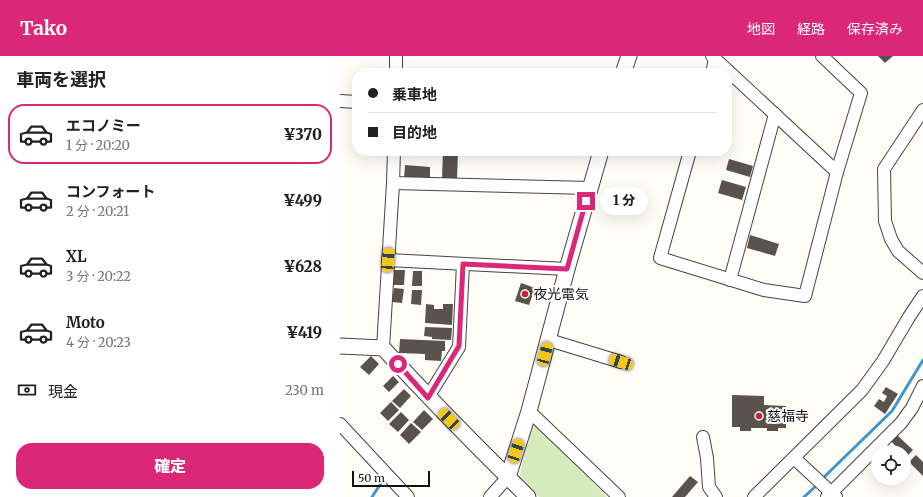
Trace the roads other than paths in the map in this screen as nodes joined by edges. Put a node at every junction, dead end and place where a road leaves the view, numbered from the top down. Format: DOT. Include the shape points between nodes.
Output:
graph roads {
  1 [pos="396,56"];
  2 [pos="629,56"];
  3 [pos="822,56"];
  4 [pos="714,58"];
  5 [pos="396,68"];
  6 [pos="625,68"];
  7 [pos="713,68"];
  8 [pos="725,68"];
  9 [pos="732,75"];
  10 [pos="340,101"];
  11 [pos="352,102"];
  12 [pos="923,110"];
  13 [pos="775,114"];
  14 [pos="394,156"];
  15 [pos="600,156"];
  16 [pos="689,156"];
  17 [pos="837,172"];
  18 [pos="393,183"];
  19 [pos="590,188"];
  20 [pos="388,260"];
  21 [pos="463,264"];
  22 [pos="567,269"];
  23 [pos="923,273"];
  24 [pos="730,280"];
  25 [pos="923,296"];
  26 [pos="549,340"];
  27 [pos="340,346"];
  28 [pos="383,348"];
  29 [pos="621,362"];
  30 [pos="923,386"];
  31 [pos="428,398"];
  32 [pos="529,412"];
  33 [pos="340,424"];
  34 [pos="703,437"];
  35 [pos="794,458"];
  36 [pos="508,477"];
  37 [pos="831,496"];
  38 [pos="408,497"];
  39 [pos="490,497"];
  40 [pos="528,497"];
  41 [pos="619,497"];
  42 [pos="716,497"];
  43 [pos="754,497"];
  1 -- 5 [label="street"];
  2 -- 6 [label="street"];
  3 -- 17 [label="street" via="861,93"];
  4 -- 7 [label="street"];
  4 -- 8 [label="street"];
  9 -- 13 [label="street"];
  10 -- 11 [label="street"];
  12 -- 23 [label="street" via="884,169 885,221 891,239 898,250"];
  13 -- 17 [label="street"];
  13 -- 24 [label="street"];
  14 -- 18 [label="street"];
  15 -- 19 [label="street"];
  16 -- 24 [label="street" via="660,258"];
  17 -- 24 [label="street" via="805,296 764,290"];
  18 -- 19 [label="street"];
  18 -- 20 [label="street"];
  19 -- 22 [label="street"];
  20 -- 21 [label="street"];
  20 -- 28 [label="street"];
  21 -- 22 [label="street"];
  21 -- 31 [label="street" via="459,346"];
  22 -- 26 [label="street"];
  25 -- 35 [label="street" via="862,390"];
  26 -- 29 [label="street"];
  26 -- 32 [label="street"];
  27 -- 28 [label="street"];
  28 -- 31 [label="street"];
  30 -- 37 [label="street" via="901,423"];
  31 -- 36 [label="street"];
  32 -- 36 [label="street"];
  32 -- 41 [label="street"];
  33 -- 38 [label="street"];
  34 -- 42 [label="street" via="709,487"];
  35 -- 37 [label="street"];
  35 -- 43 [label="street"];
  36 -- 39 [label="street"];
  36 -- 40 [label="street"];
}
